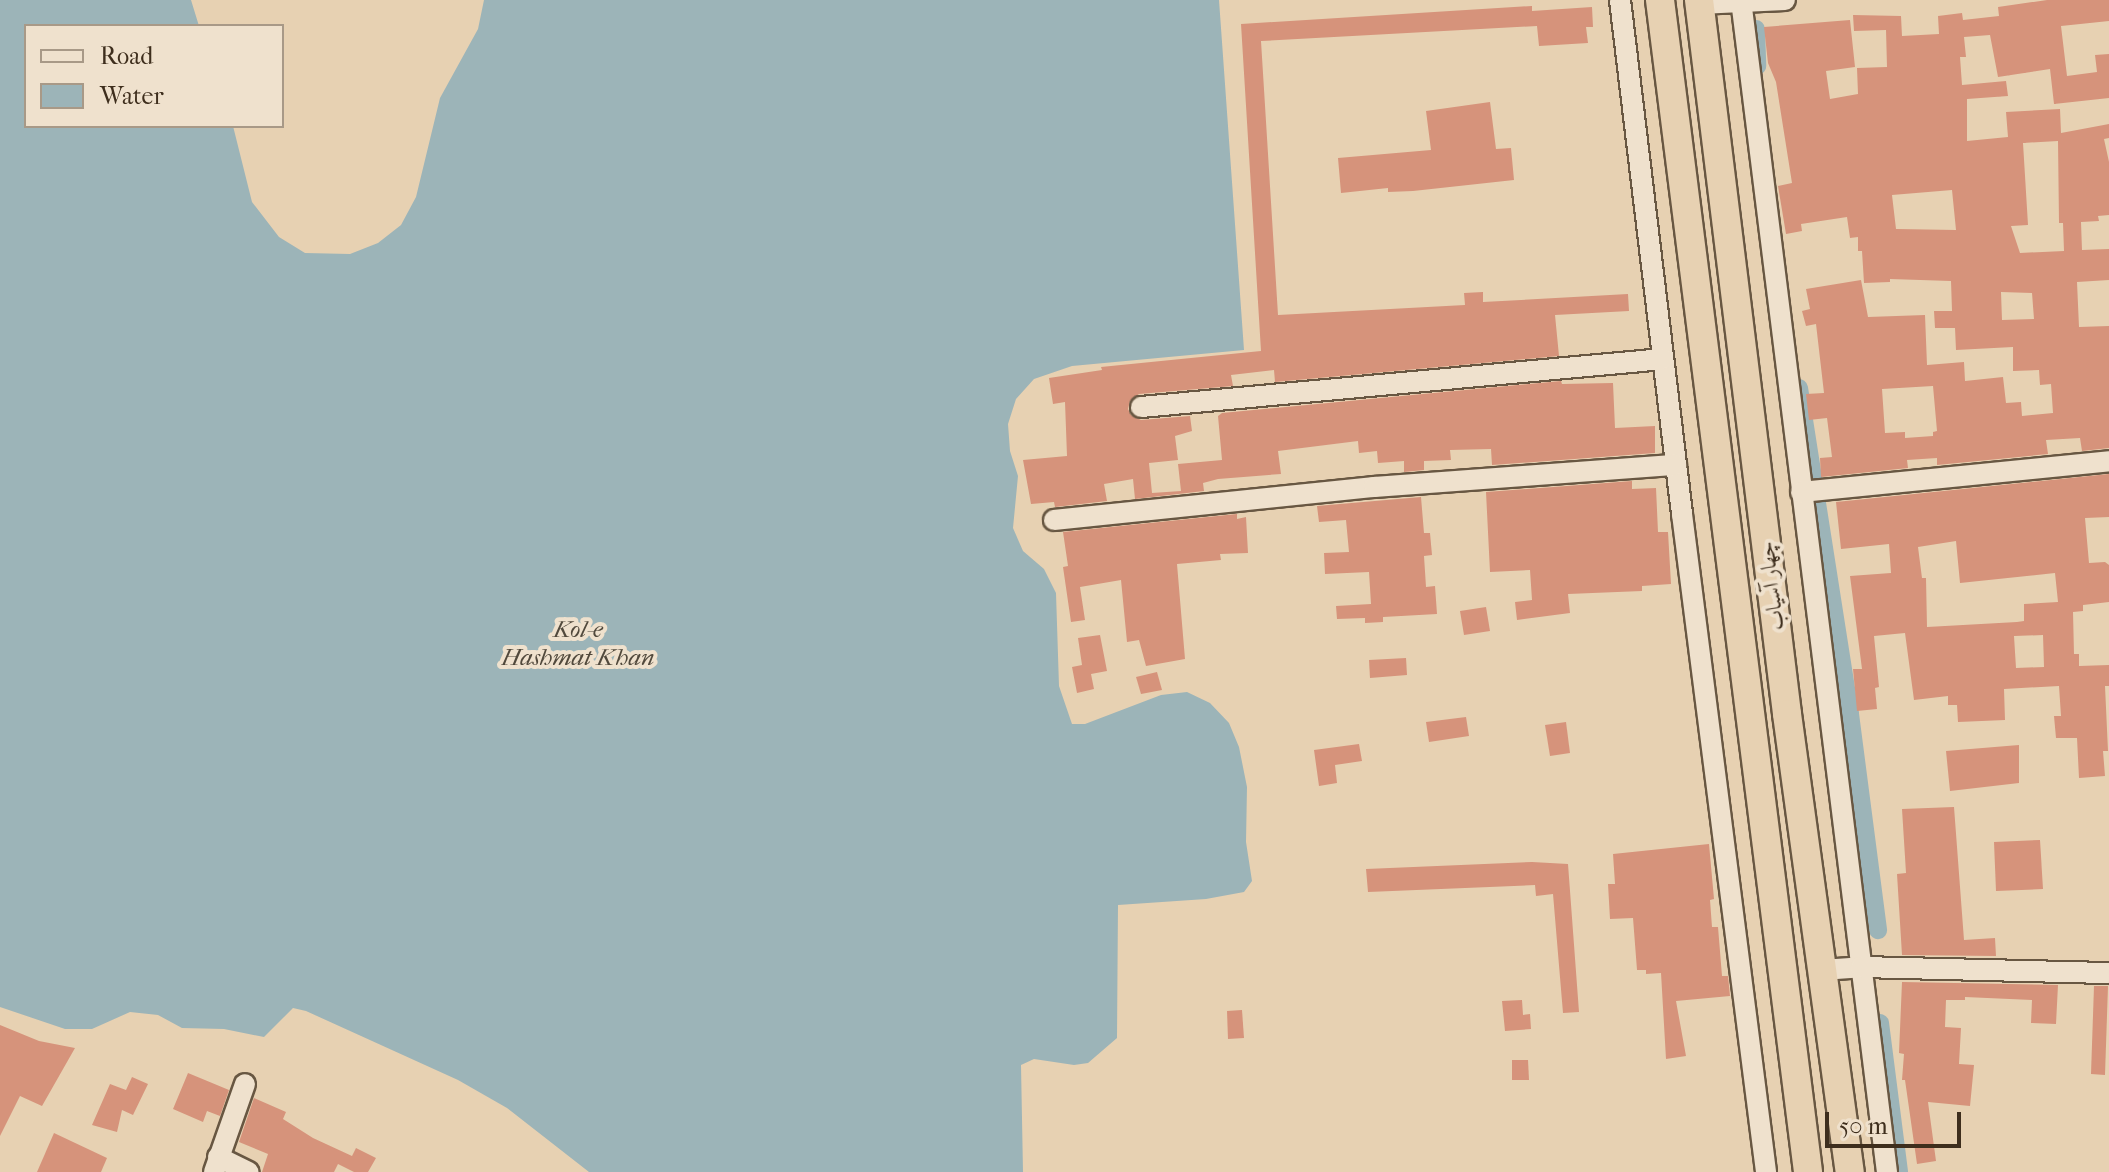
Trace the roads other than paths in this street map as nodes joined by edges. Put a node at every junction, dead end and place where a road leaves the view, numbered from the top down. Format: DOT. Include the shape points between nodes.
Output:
graph roads {
  1 [pos="1620,0"];
  2 [pos="1660,0"];
  3 [pos="1785,0"];
  4 [pos="1741,1"];
  5 [pos="1699,2"];
  6 [pos="1663,359"];
  7 [pos="1141,407"];
  8 [pos="2109,461"];
  9 [pos="1676,465"];
  10 [pos="1811,491"];
  11 [pos="1054,520"];
  12 [pos="1861,967"];
  13 [pos="1822,970"];
  14 [pos="2109,973"];
  15 [pos="245,1084"];
  16 [pos="216,1164"];
  17 [pos="249,1172"];
  18 [pos="1766,1172"];
  19 [pos="1808,1172"];
  20 [pos="1850,1172"];
  21 [pos="1887,1172"];
  1 -- 6 [label="street"];
  2 -- 19 [label="highway, چهار آسیاب"];
  3 -- 4 [label="street"];
  4 -- 5 [label="street"];
  4 -- 10 [label="street"];
  5 -- 13 [label="highway, چهار آسیاب"];
  6 -- 7 [label="street"];
  6 -- 9 [label="street"];
  8 -- 10 [label="street"];
  9 -- 11 [label="street" via="1374,487"];
  9 -- 18 [label="street"];
  10 -- 12 [label="street"];
  12 -- 13 [label="street"];
  12 -- 14 [label="street"];
  12 -- 21 [label="street"];
  13 -- 20 [label="highway, چهار آسیاب"];
  15 -- 16 [label="street"];
  16 -- 17 [label="street"];
}
